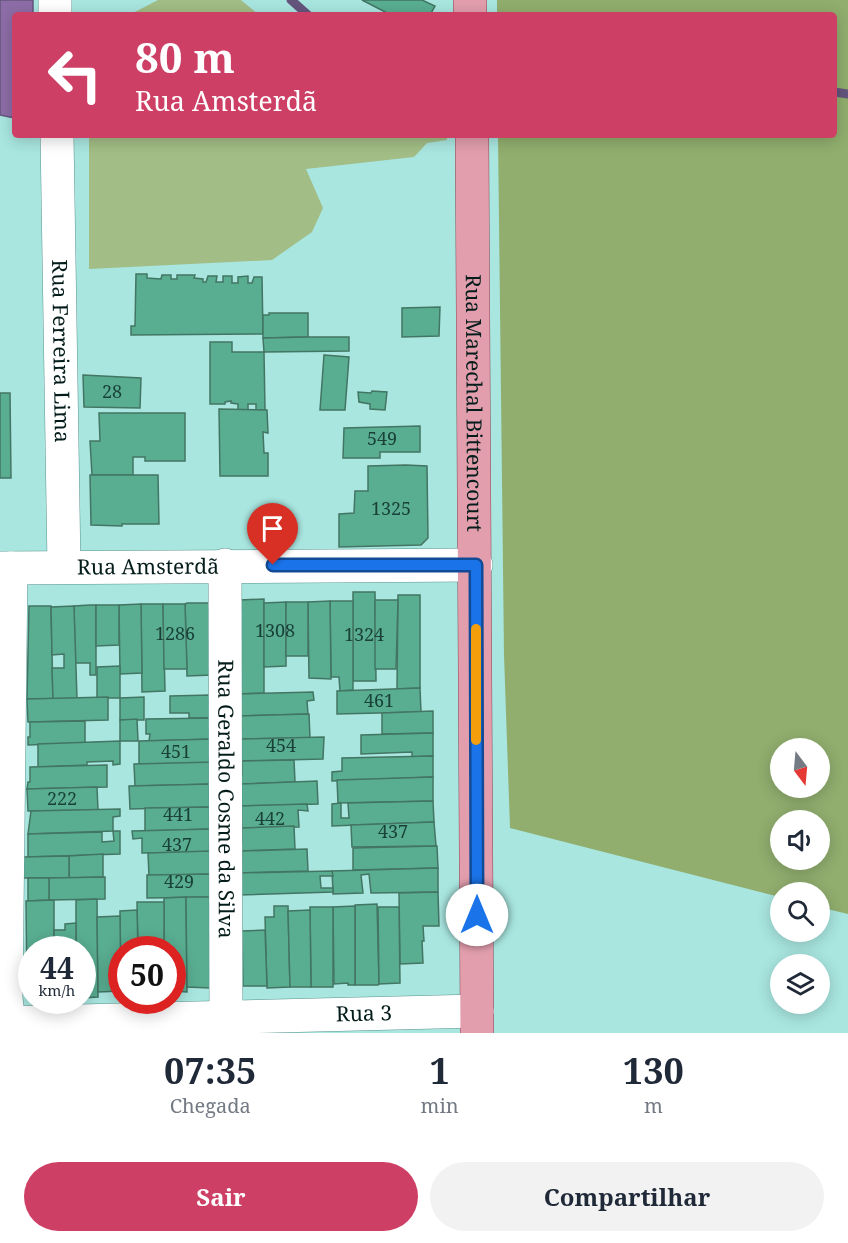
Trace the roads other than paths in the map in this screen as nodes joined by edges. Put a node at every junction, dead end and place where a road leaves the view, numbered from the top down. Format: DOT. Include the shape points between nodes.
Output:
graph roads {
  1 [pos="57,138"];
  2 [pos="471,138"];
  3 [pos="225,565"];
  4 [pos="476,565"];
  5 [pos="64,567"];
  6 [pos="5,568"];
  7 [pos="477,1022"];
  8 [pos="226,1024"];
  9 [pos="6,1026"];
  1 -- 5 [label="street, Rua Ferreira Lima"];
  2 -- 4 [label="main road, Rua Marechal Bittencourt"];
  3 -- 4 [label="street, Rua Amsterdã"];
  3 -- 5 [label="street, Rua Amsterdã"];
  3 -- 8 [label="street, Rua Geraldo Cosme da Silva"];
  4 -- 7 [label="main road, Rua Marechal Bittencourt"];
  5 -- 6 [label="street, Rua Amsterdã"];
  6 -- 9 [label="street"];
  7 -- 8 [label="street, Rua 3" via="342,1015"];
  8 -- 9 [label="street, Rua 3"];
}
